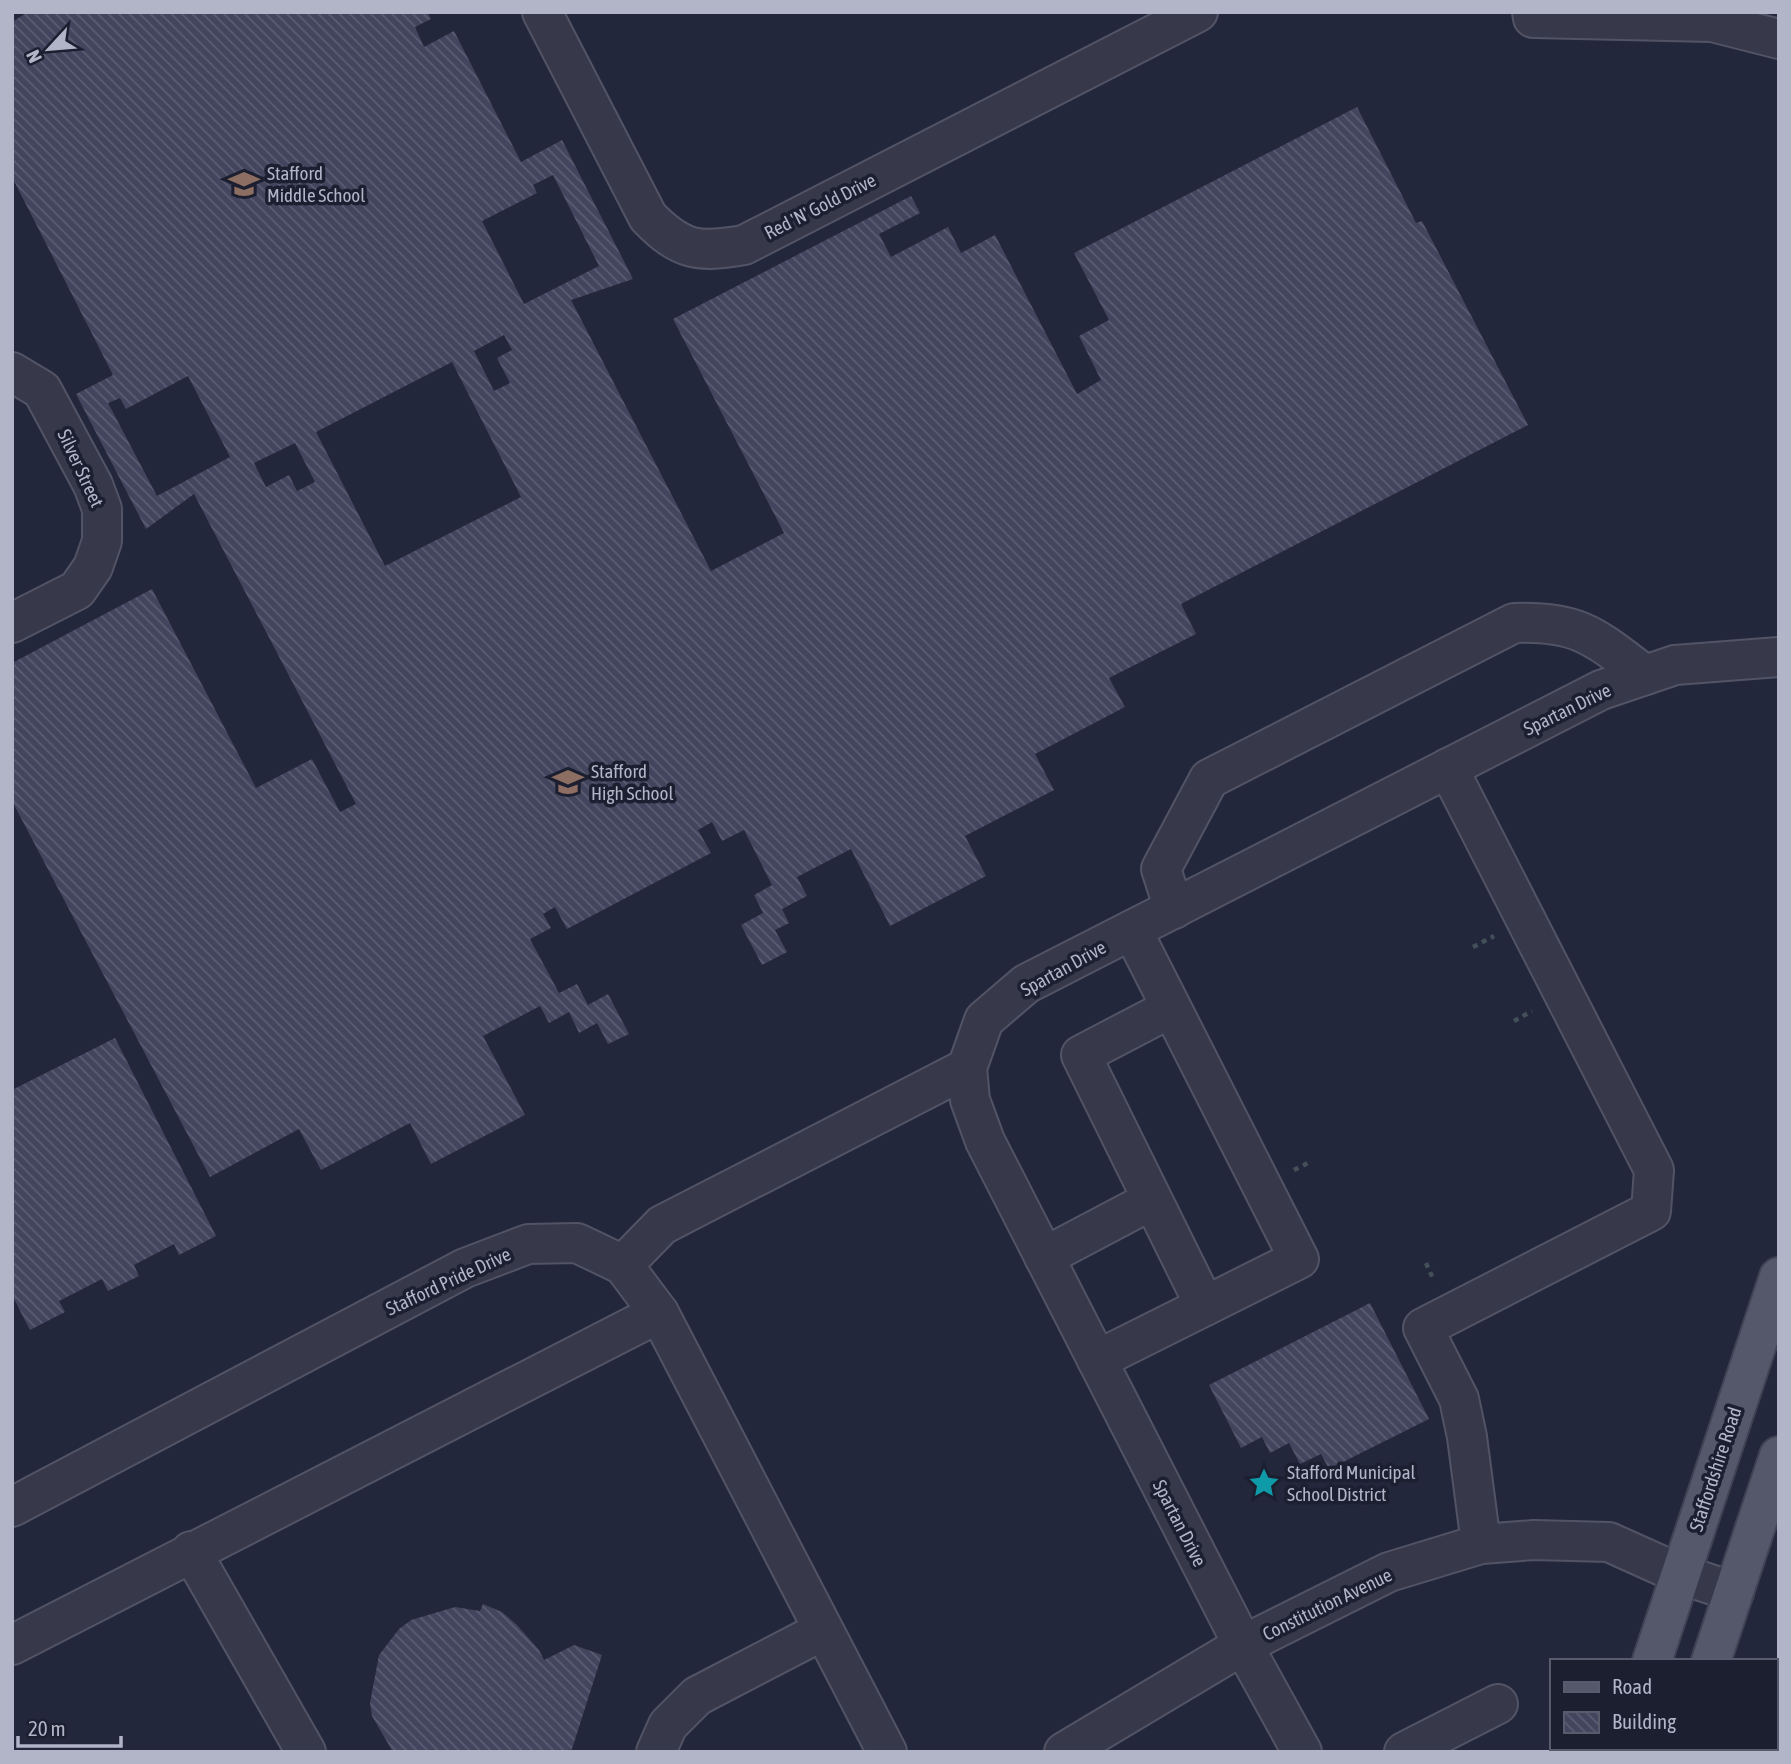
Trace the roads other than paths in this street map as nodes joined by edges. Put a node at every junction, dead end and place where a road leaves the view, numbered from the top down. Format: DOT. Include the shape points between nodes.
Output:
graph roads {
  1 [pos="542,12"];
  2 [pos="1198,12"];
  3 [pos="1532,12"];
  4 [pos="1779,39"];
  5 [pos="12,372"];
  6 [pos="12,623"];
  7 [pos="1779,657"];
  8 [pos="1645,675"];
  9 [pos="1448,768"];
  10 [pos="1174,909"];
  11 [pos="1132,930"];
  12 [pos="1171,1008"];
  13 [pos="967,1068"];
  14 [pos="1152,1200"];
  15 [pos="1044,1257"];
  16 [pos="622,1265"];
  17 [pos="1779,1277"];
  18 [pos="1205,1306"];
  19 [pos="659,1313"];
  20 [pos="1097,1360"];
  21 [pos="1779,1456"];
  22 [pos="12,1507"];
  23 [pos="1481,1544"];
  24 [pos="191,1551"];
  25 [pos="1681,1574"];
  26 [pos="1734,1592"];
  27 [pos="822,1631"];
  28 [pos="12,1645"];
  29 [pos="1243,1645"];
  30 [pos="1653,1659"];
  31 [pos="1712,1659"];
  32 [pos="1498,1704"];
  33 [pos="306,1752"];
  34 [pos="656,1752"];
  35 [pos="887,1752"];
  36 [pos="1064,1752"];
  37 [pos="1302,1752"];
  38 [pos="1404,1752"];
  1 -- 2 [label="street, Red 'N' Gold Drive" via="648,217 671,240 709,251 744,245"];
  3 -- 4 [label="street" via="1533,18 1712,22"];
  5 -- 6 [label="street, Silver Street" via="42,390 102,509 102,541 93,567 77,590"];
  7 -- 8 [label="street, Spartan Drive" via="1675,665"];
  8 -- 9 [label="street, Spartan Drive" via="1601,691"];
  8 -- 10 [label="street" via="1589,632 1551,622 1514,623 1209,779 1161,869"];
  9 -- 10 [label="street, Spartan Drive"];
  9 -- 23 [label="street" via="1654,1170 1651,1211 1423,1328 1459,1399"];
  10 -- 11 [label="street, Spartan Drive"];
  11 -- 12 [label="street"];
  11 -- 13 [label="street, Spartan Drive" via="1026,984 984,1020"];
  12 -- 14 [label="street" via="1081,1055"];
  12 -- 18 [label="street" via="1299,1259"];
  13 -- 15 [label="street, Spartan Drive" via="970,1100 985,1141"];
  13 -- 16 [label="street" via="662,1225"];
  14 -- 15 [label="street"];
  14 -- 18 [label="street"];
  15 -- 20 [label="street, Spartan Drive"];
  16 -- 19 [label="street, Stafford Pride Drive"];
  16 -- 22 [label="street, Stafford Pride Drive" via="578,1243 528,1244 477,1263"];
  17 -- 25 [label="main road, Staffordshire Road"];
  18 -- 20 [label="street"];
  19 -- 24 [label="street"];
  19 -- 27 [label="street, Stafford Pride Drive"];
  20 -- 29 [label="street, Spartan Drive"];
  21 -- 26 [label="main road"];
  23 -- 25 [label="street, Constitution Avenue" via="1609,1542"];
  23 -- 29 [label="street, Constitution Avenue" via="1388,1572"];
  24 -- 28 [label="street"];
  24 -- 33 [label="street"];
  25 -- 26 [label="street, Constitution Avenue"];
  25 -- 30 [label="main road, Staffordshire Road"];
  26 -- 31 [label="main road"];
  27 -- 34 [label="street" via="697,1696 668,1726"];
  27 -- 35 [label="street, Stafford Pride Drive"];
  29 -- 36 [label="street, Constitution Avenue"];
  29 -- 37 [label="street, Spartan Drive"];
  32 -- 38 [label="street"];
}
